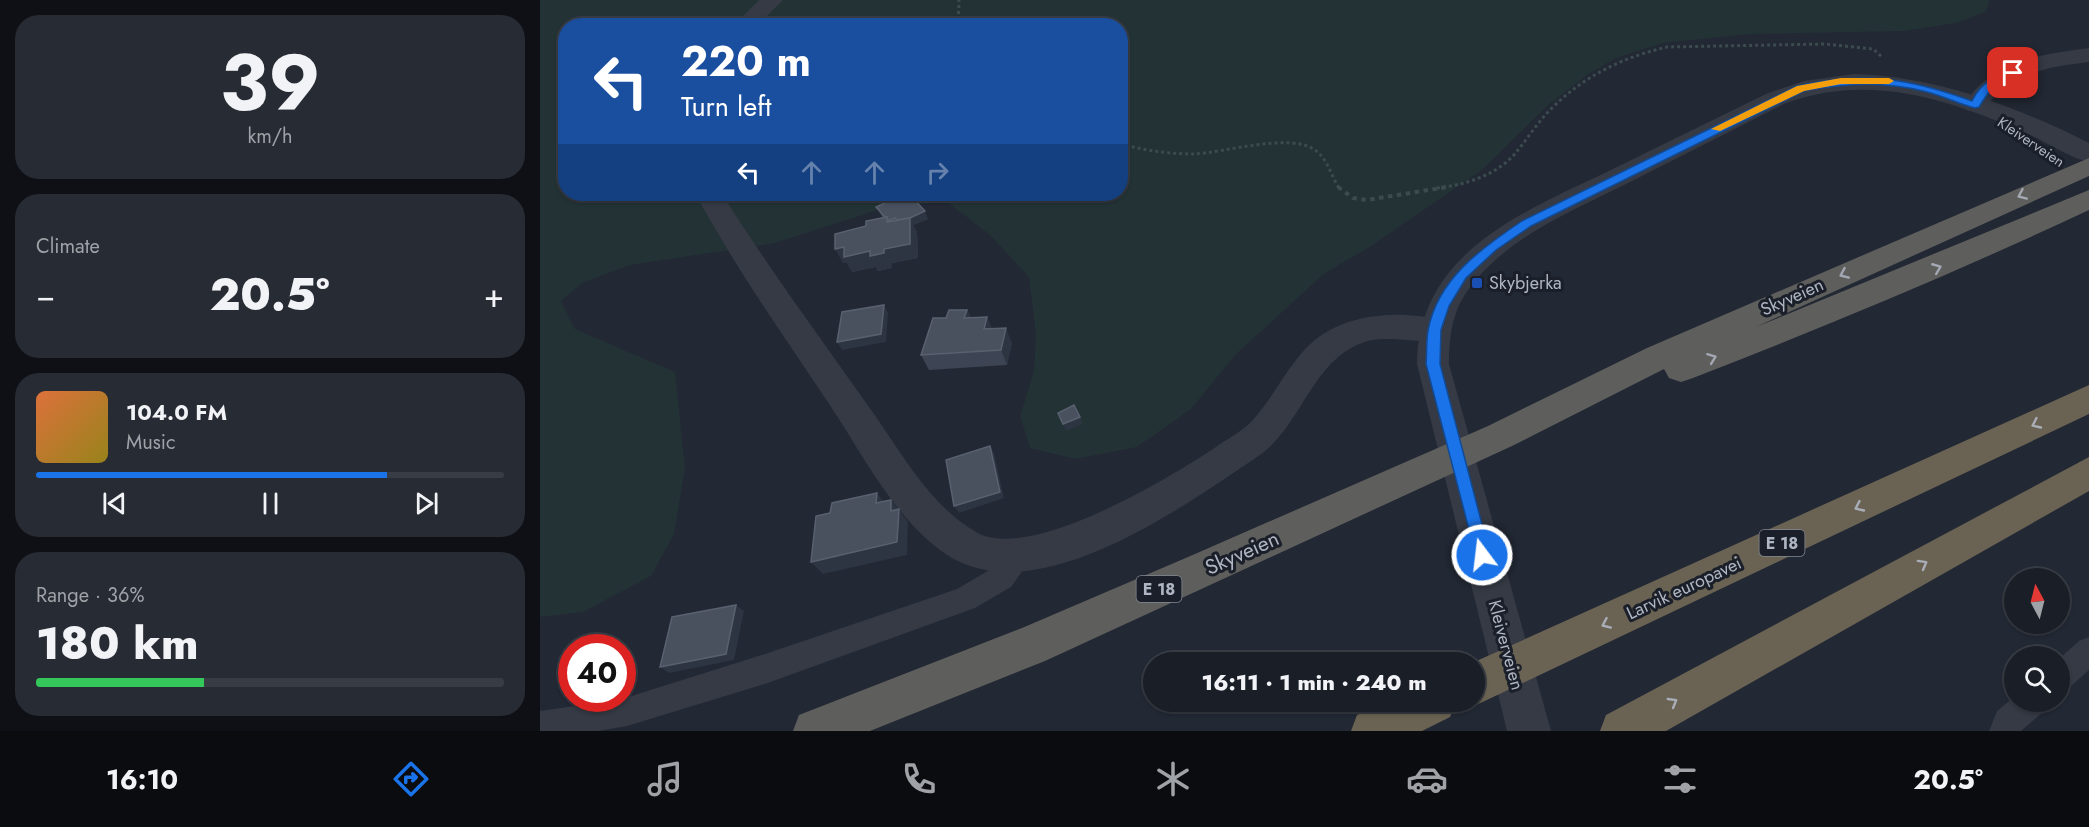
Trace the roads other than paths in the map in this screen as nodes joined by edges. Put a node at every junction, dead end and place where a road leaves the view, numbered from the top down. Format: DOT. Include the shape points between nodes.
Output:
graph roads {
  1 [pos="772,0"];
  2 [pos="753,18"];
  3 [pos="2089,55"];
  4 [pos="1975,105"];
  5 [pos="2086,173"];
  6 [pos="713,201"];
  7 [pos="1435,330"];
  8 [pos="2089,399"];
  9 [pos="2089,472"];
  10 [pos="1020,556"];
  11 [pos="2089,651"];
  12 [pos="2070,668"];
  13 [pos="1485,679"];
  14 [pos="1414,712"];
  15 [pos="2020,712"];
  16 [pos="540,726"];
  17 [pos="815,731"];
  18 [pos="1373,731"];
  19 [pos="1529,731"];
  20 [pos="1622,731"];
  21 [pos="2004,731"];
  1 -- 2 [label="street"];
  3 -- 4 [label="street" via="2030,67 1997,79 1982,92"];
  4 -- 5 [label="street, Kleiverveien" via="2036,148"];
  4 -- 7 [label="street, Kleiverveien" via="1887,80 1831,82 1777,98 1518,229 1462,275 1443,306"];
  5 -- 17 [label="highway, Skyveien / E 18" via="1950,263 1826,314 1500,436 1030,646"];
  6 -- 10 [label="street" via="760,277 910,494 939,529 981,553"];
  7 -- 10 [label="street" via="1374,328 1348,335 1314,360 1263,433 1194,482 1152,507 1079,539"];
  7 -- 19 [label="street, Kleiverveien" via="1433,364 1441,401"];
  8 -- 13 [label="highway, Larvik europavei / E 18, one-way"];
  20 -- 9 [label="highway, one-way"];
  10 -- 16 [label="lane" via="1001,579 965,600 765,669 627,711"];
  11 -- 12 [label="lane"];
  14 -- 18 [label="highway"];
  15 -- 21 [label="lane"];
}
